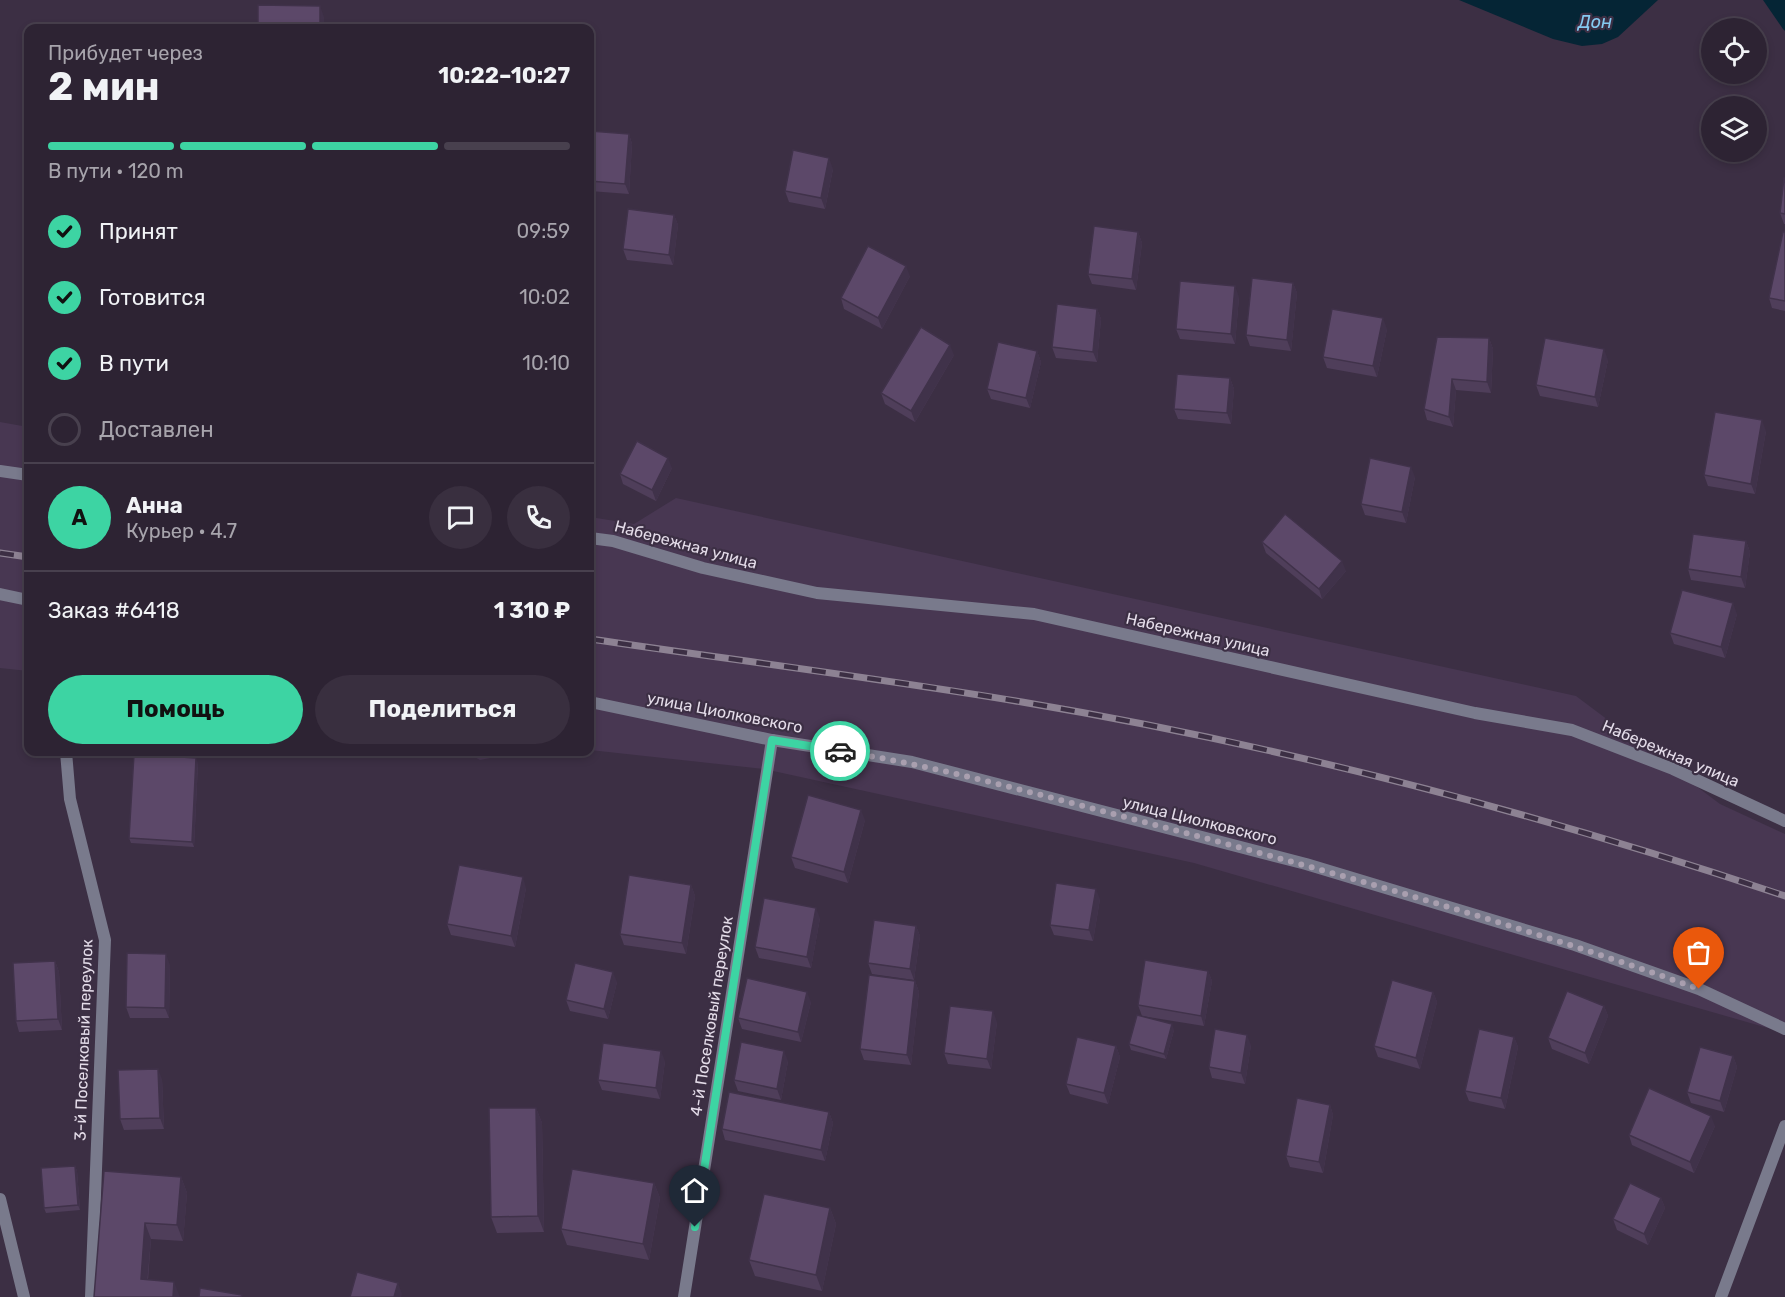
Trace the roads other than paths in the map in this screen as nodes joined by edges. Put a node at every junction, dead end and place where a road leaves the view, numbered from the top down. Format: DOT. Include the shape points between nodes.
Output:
graph roads {
  1 [pos="0,471"];
  2 [pos="24,474"];
  3 [pos="594,538"];
  4 [pos="0,594"];
  5 [pos="24,599"];
  6 [pos="594,703"];
  7 [pos="772,740"];
  8 [pos="66,756"];
  9 [pos="1785,821"];
  10 [pos="1785,1029"];
  11 [pos="1785,1126"];
  12 [pos="0,1199"];
  13 [pos="24,1297"];
  14 [pos="91,1297"];
  15 [pos="684,1297"];
  16 [pos="1721,1297"];
  1 -- 2 [label="street"];
  3 -- 9 [label="street, Набережная улица" via="817,593 1034,614 1475,713 1572,730 1674,768"];
  4 -- 5 [label="street"];
  6 -- 7 [label="street, улица Циолковского"];
  7 -- 10 [label="street, улица Циолковского" via="912,762 1306,864 1575,945 1699,989"];
  7 -- 15 [label="street, 4-й Поселковый переулок"];
  8 -- 14 [label="street, 3-й Поселковый переулок" via="70,798 105,940"];
  11 -- 16 [label="street"];
  12 -- 13 [label="street"];
}
